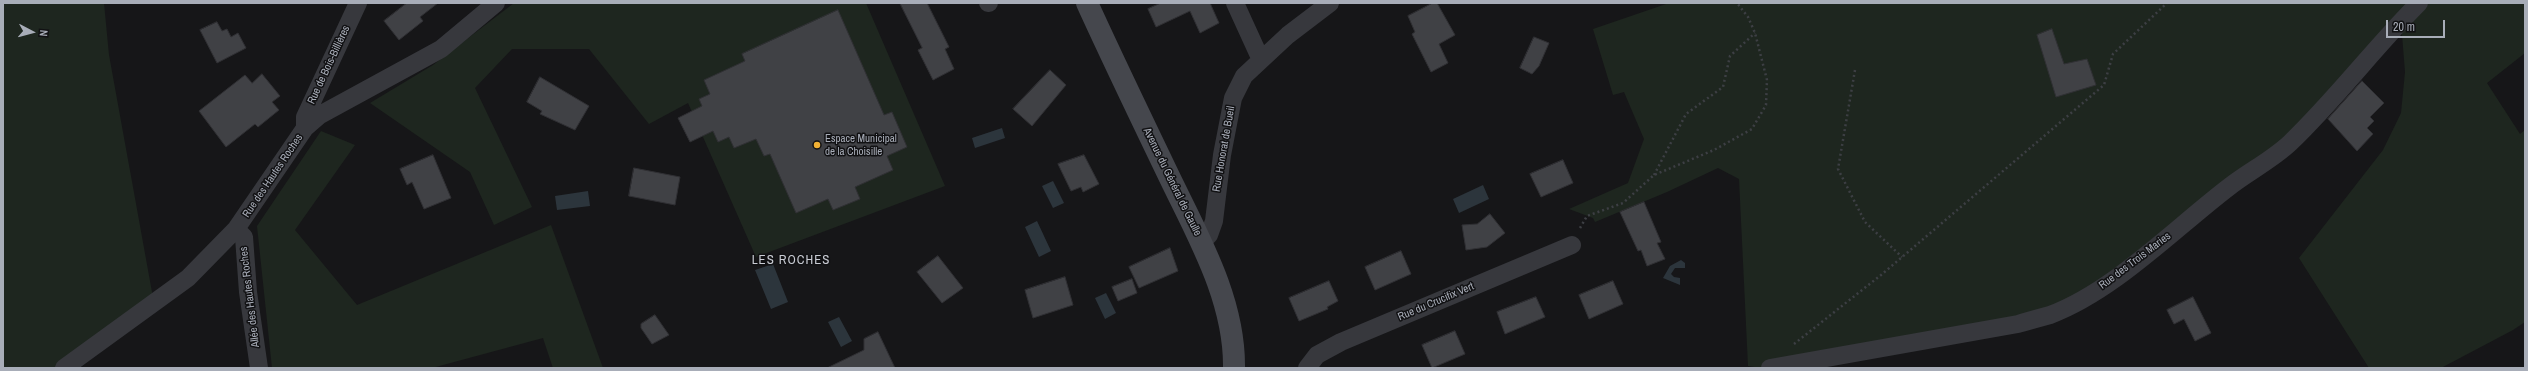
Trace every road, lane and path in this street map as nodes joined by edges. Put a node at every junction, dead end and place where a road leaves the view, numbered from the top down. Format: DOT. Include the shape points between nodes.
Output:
graph roads {
  1 [pos="358,3"];
  2 [pos="496,3"];
  3 [pos="1086,3"];
  4 [pos="1235,3"];
  5 [pos="1330,3"];
  6 [pos="1737,3"];
  7 [pos="2167,3"];
  8 [pos="2419,3"];
  9 [pos="1755,33"];
  10 [pos="1261,60"];
  11 [pos="1855,70"];
  12 [pos="305,128"];
  13 [pos="1654,175"];
  14 [pos="236,229"];
  15 [pos="1201,243"];
  16 [pos="1572,245"];
  17 [pos="1902,257"];
  18 [pos="1788,348"];
  19 [pos="64,368"];
  20 [pos="259,368"];
  21 [pos="1234,368"];
  22 [pos="1307,368"];
  23 [pos="1770,368"];
  1 -- 12 [label="street, Rue de Bois-Billières" via="306,117"];
  2 -- 12 [label="street, Rue des Hautes Roches" via="441,49 320,115"];
  3 -- 15 [label="street, Avenue du Général de Gaulle"];
  4 -- 10 [label="street"];
  5 -- 10 [label="street, Rue Honorat de Bueil" via="1288,35"];
  6 -- 9 [label="path" via="1748,17"];
  7 -- 17 [label="path" via="2113,54 2104,85"];
  8 -- 23 [label="street, Rue des Trois Maries" via="2386,36 2348,84 2289,144 2092,293 2050,314 2018,324"];
  9 -- 13 [label="path" via="1730,56 1723,87 1686,114"];
  9 -- 13 [label="path" via="1767,80 1766,105 1752,129 1714,150"];
  10 -- 15 [label="street, Rue Honorat de Bueil" via="1244,76 1233,98 1222,155 1214,221 1209,235"];
  11 -- 17 [label="path" via="1838,169 1865,222"];
  12 -- 14 [label="street, Rue des Hautes Roches"];
  13 -- 16 [label="path" via="1623,203 1587,216"];
  14 -- 19 [label="street, Rue des Hautes Roches" via="188,278"];
  14 -- 20 [label="street, Allée des Hautes Roches" via="244,237 248,292"];
  15 -- 21 [label="street, Avenue du Général de Gaulle" via="1221,292 1231,335"];
  16 -- 22 [label="street, Rue du Crucifix Vert" via="1341,342 1317,355"];
  17 -- 18 [label="path"];
}
